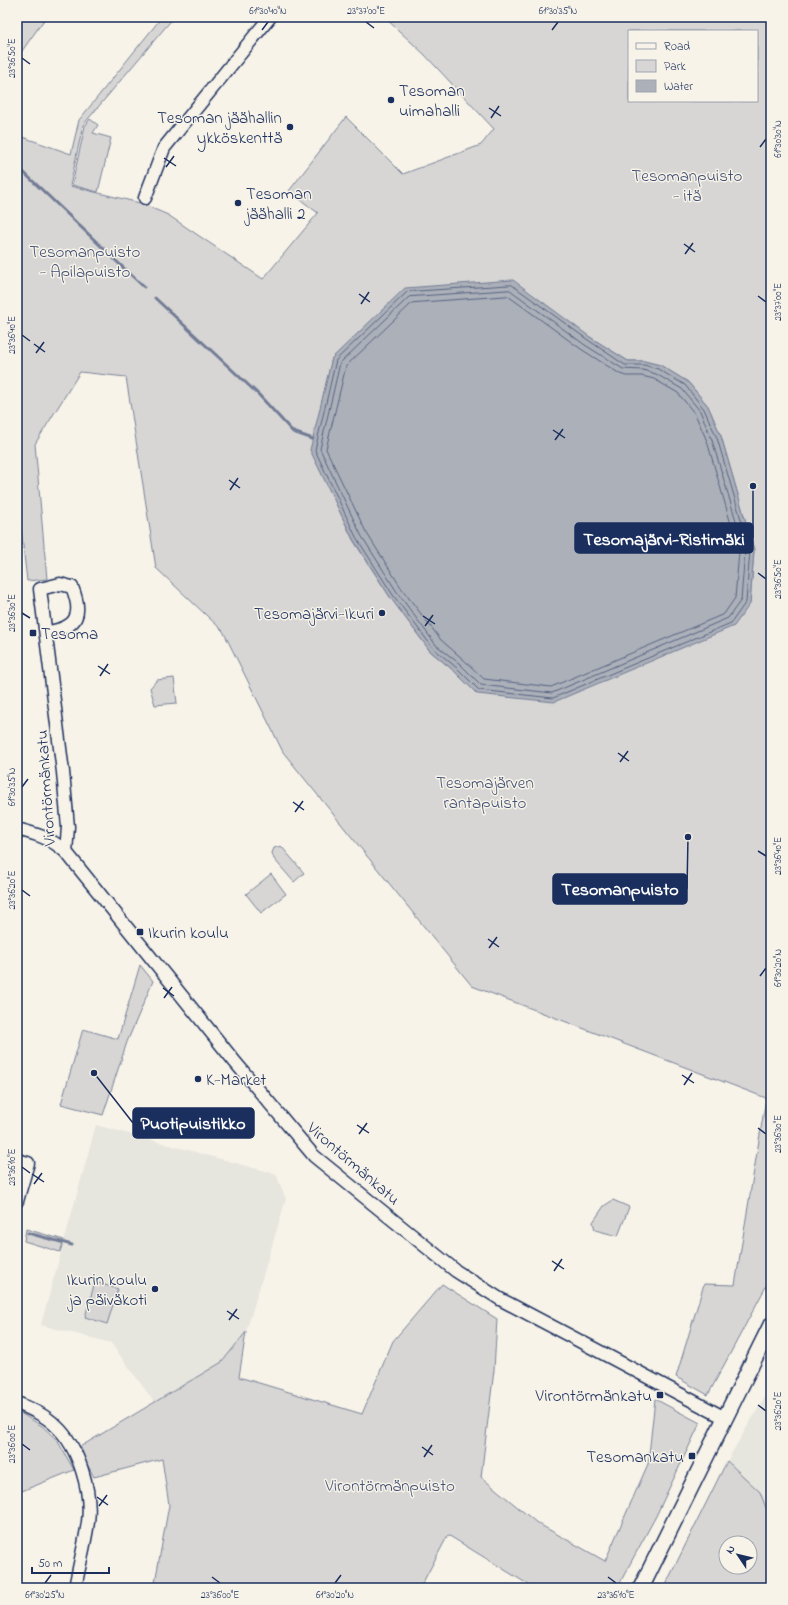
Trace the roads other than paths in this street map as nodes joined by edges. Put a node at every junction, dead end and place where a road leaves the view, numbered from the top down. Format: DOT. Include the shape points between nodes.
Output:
graph roads {
  1 [pos="270,17"];
  2 [pos="145,198"];
  3 [pos="46,632"];
  4 [pos="17,829"];
  5 [pos="66,852"];
  6 [pos="17,1160"];
  7 [pos="17,1202"];
  8 [pos="771,1325"];
  9 [pos="17,1403"];
  10 [pos="725,1418"];
  11 [pos="75,1588"];
  12 [pos="641,1588"];
  1 -- 2 [label="street" via="164,148"];
  3 -- 5 [label="street, Virontörmänkatu" via="63,772 68,828"];
  4 -- 5 [label="street" via="44,836"];
  5 -- 10 [label="street, Virontörmänkatu" via="314,1156 468,1280"];
  6 -- 7 [label="street" via="28,1163"];
  8 -- 10 [label="main road"];
  9 -- 11 [label="street" via="35,1411 57,1427 69,1443 83,1475 88,1521"];
  10 -- 12 [label="main road"];
}
